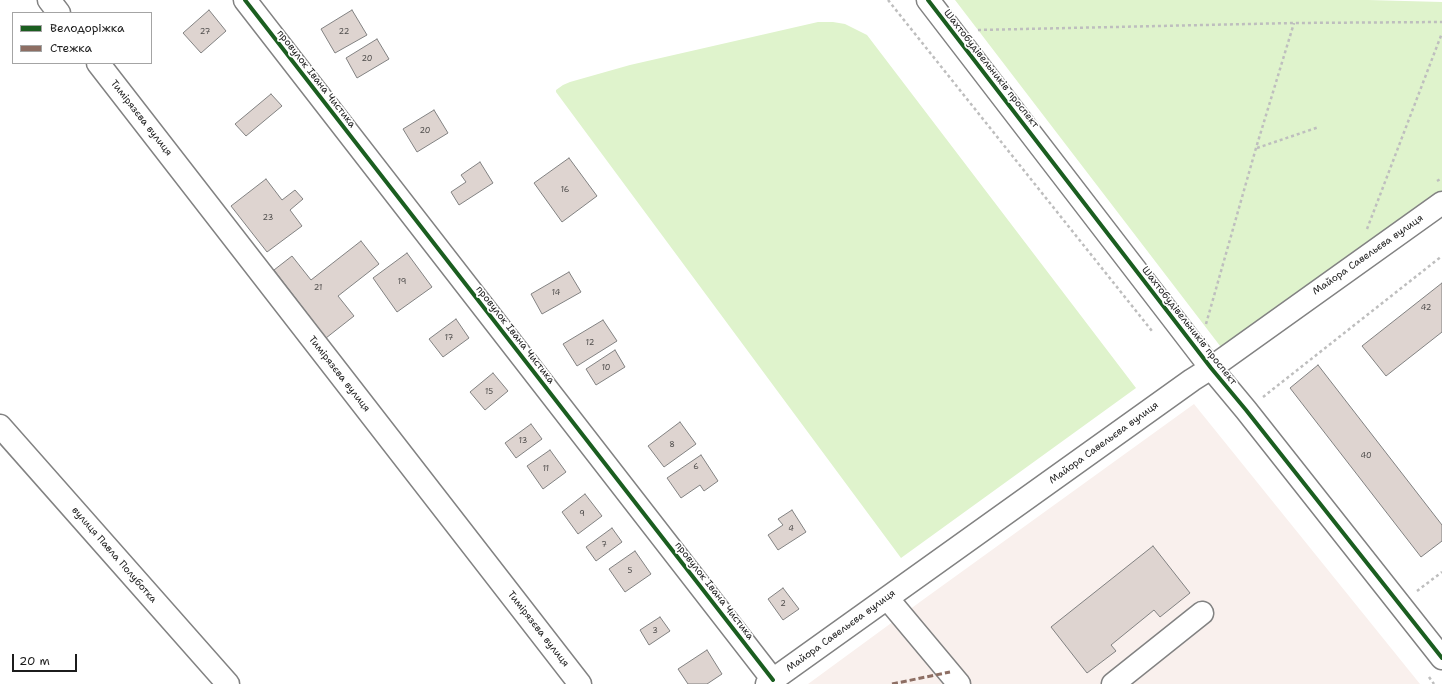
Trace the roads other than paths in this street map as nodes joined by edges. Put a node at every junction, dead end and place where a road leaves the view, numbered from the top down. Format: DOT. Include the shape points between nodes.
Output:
graph roads {
  1 [pos="49,0"];
  2 [pos="245,0"];
  3 [pos="928,0"];
  4 [pos="58,12"];
  5 [pos="99,64"];
  6 [pos="1442,203"];
  7 [pos="1211,368"];
  8 [pos="0,426"];
  9 [pos="887,598"];
  10 [pos="1202,613"];
  11 [pos="1442,658"];
  12 [pos="770,682"];
  13 [pos="228,684"];
  14 [pos="580,684"];
  15 [pos="959,684"];
  16 [pos="1114,684"];
  1 -- 4 [label="street"];
  2 -- 12 [label="street, провулок Івана Чистика"];
  3 -- 7 [label="street, Шахтобудівельників проспект"];
  5 -- 14 [label="street, Тимірязєва вулиця"];
  6 -- 7 [label="street, Майора Савельєва вулиця"];
  7 -- 9 [label="street, Майора Савельєва вулиця"];
  7 -- 11 [label="street, Шахтобудівельників проспект"];
  8 -- 13 [label="street, вулиця Павла Полуботка"];
  9 -- 12 [label="street, Майора Савельєва вулиця"];
  9 -- 15 [label="street"];
  10 -- 16 [label="street"];
}
